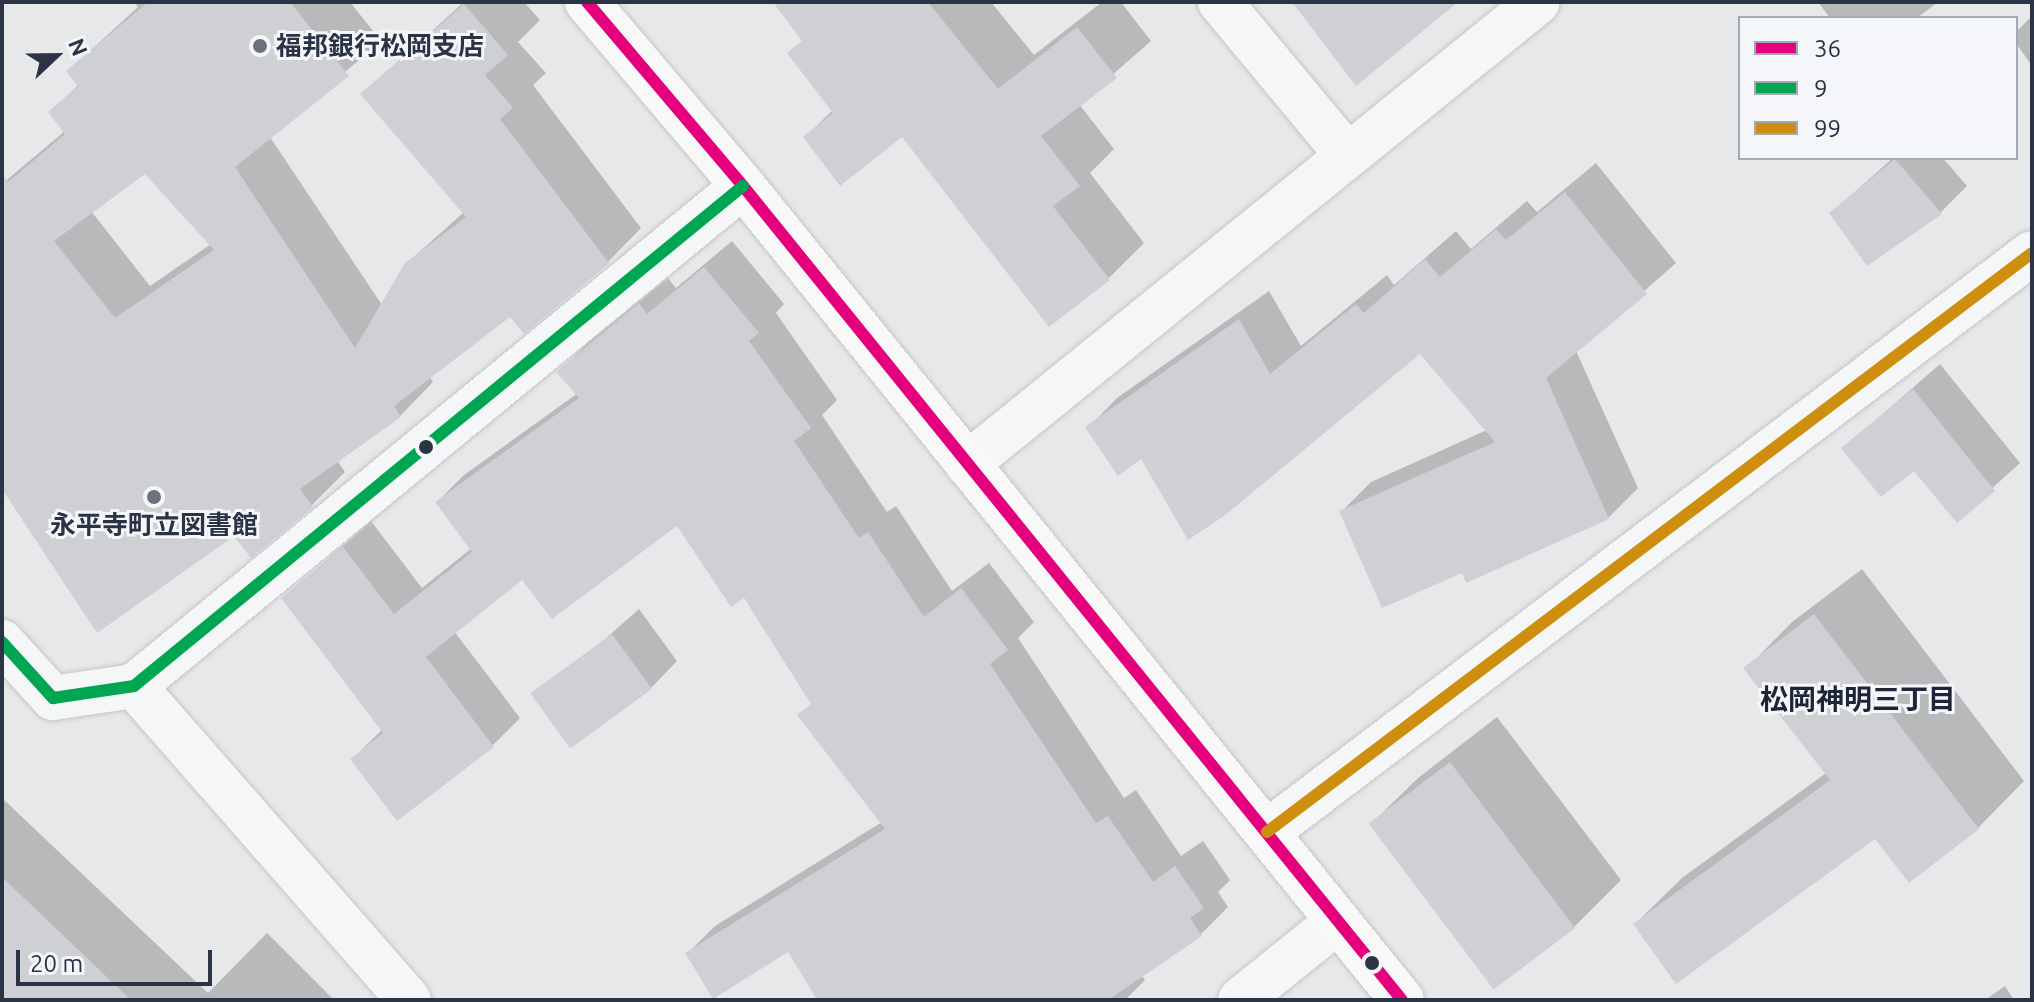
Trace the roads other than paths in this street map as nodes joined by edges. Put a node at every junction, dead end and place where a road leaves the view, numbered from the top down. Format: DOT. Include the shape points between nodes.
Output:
graph roads {
  1 [pos="587,2"];
  2 [pos="1220,2"];
  3 [pos="1538,2"];
  4 [pos="1348,156"];
  5 [pos="743,186"];
  6 [pos="2032,253"];
  7 [pos="967,464"];
  8 [pos="2,642"];
  9 [pos="134,686"];
  10 [pos="1267,832"];
  11 [pos="1338,921"];
  12 [pos="409,1000"];
  13 [pos="1240,1000"];
  14 [pos="1402,1000"];
  1 -- 5 [label="highway"];
  2 -- 4 [label="street"];
  3 -- 4 [label="street"];
  4 -- 7 [label="street"];
  5 -- 7 [label="highway"];
  5 -- 9 [label="street"];
  6 -- 10 [label="street"];
  7 -- 10 [label="highway"];
  8 -- 9 [label="street" via="53,698"];
  9 -- 12 [label="street"];
  10 -- 11 [label="highway"];
  11 -- 13 [label="street"];
  11 -- 14 [label="highway"];
}
